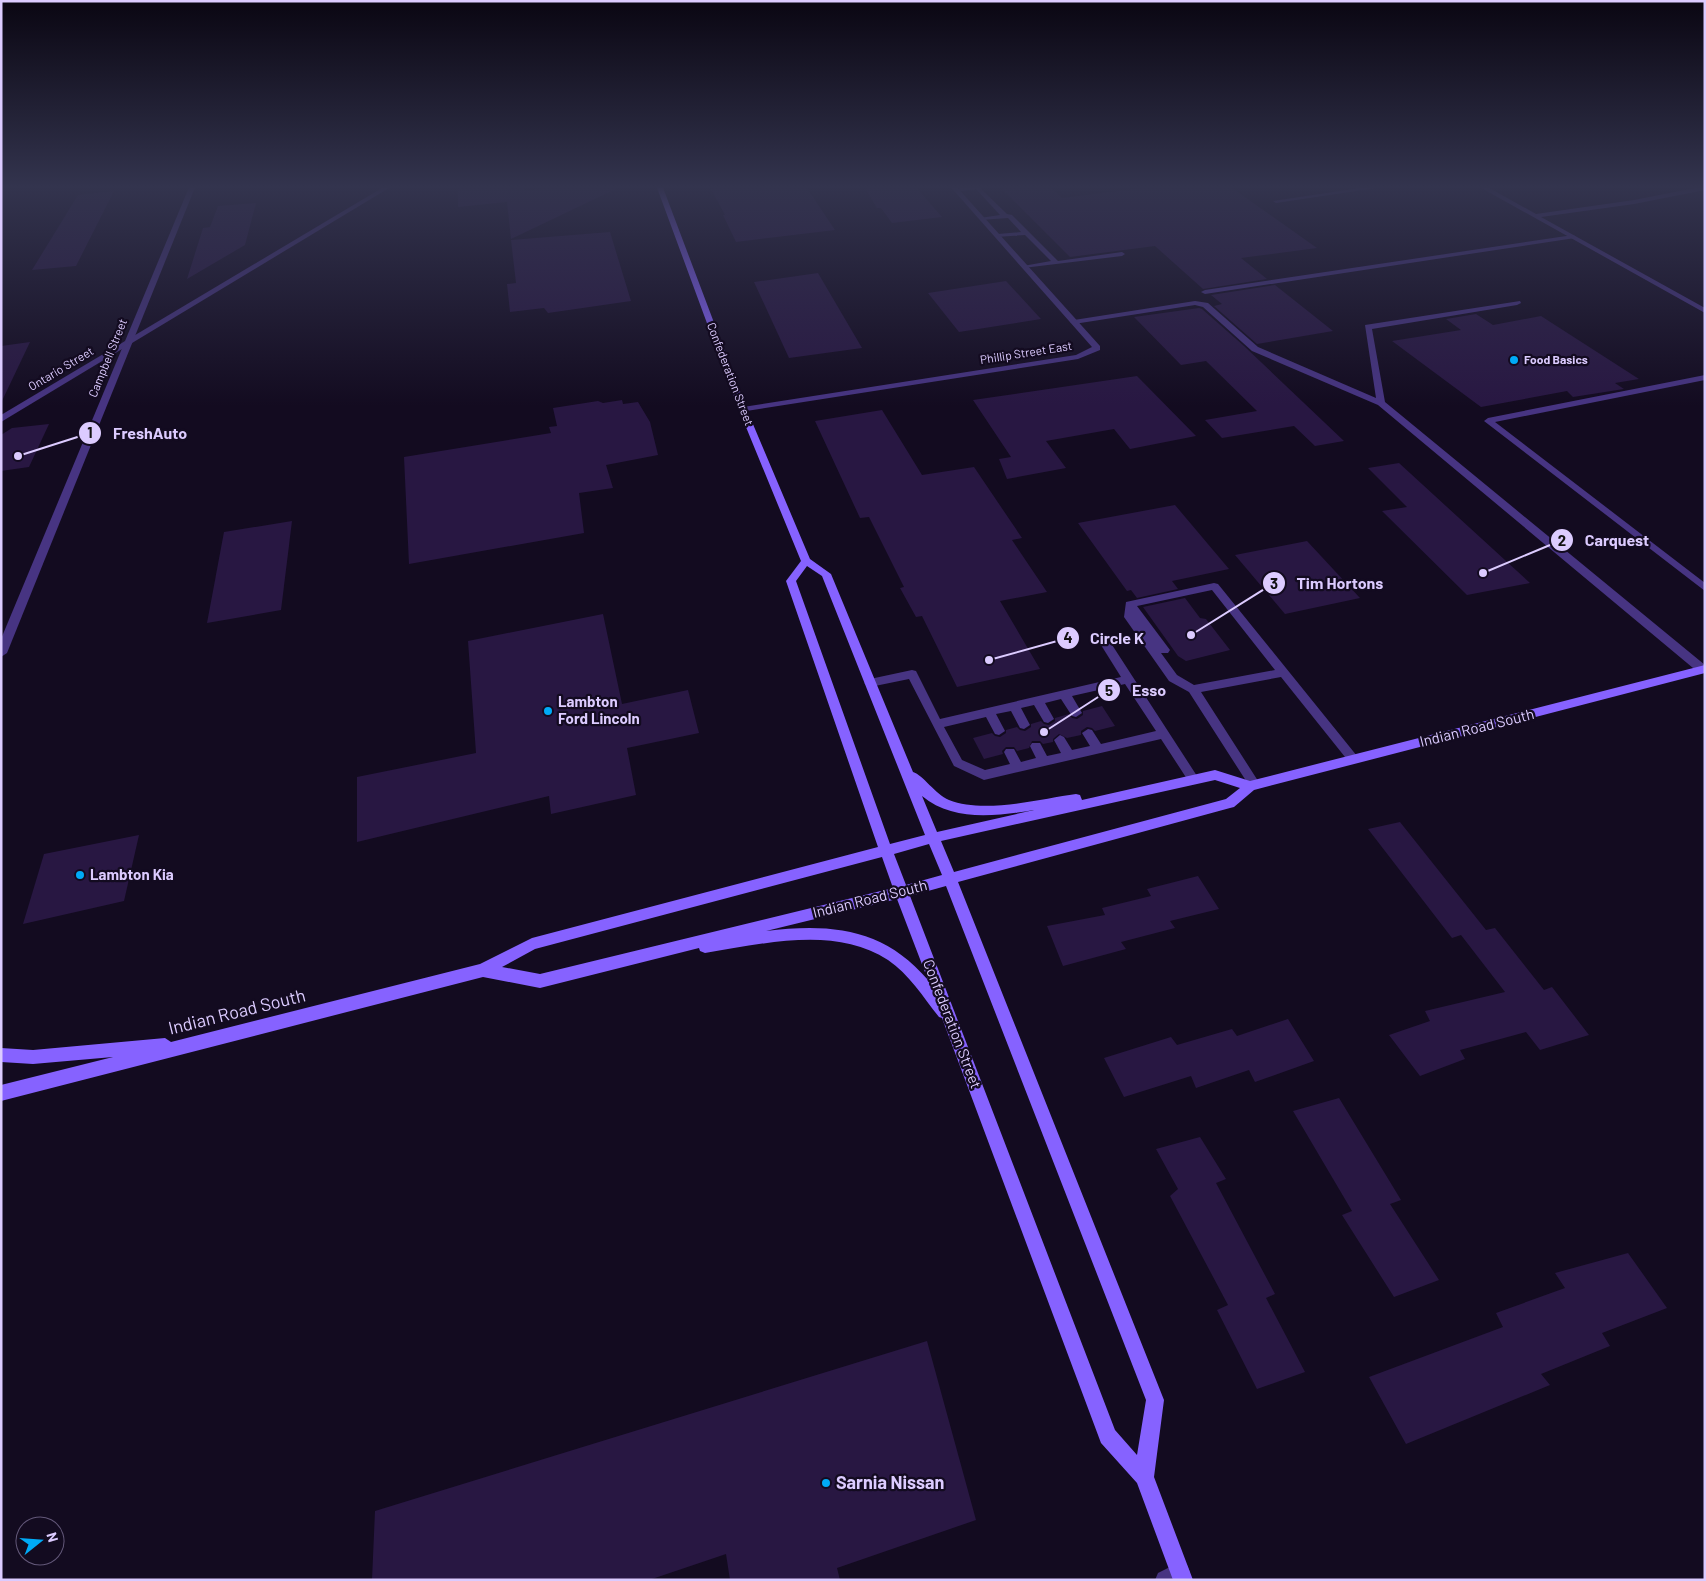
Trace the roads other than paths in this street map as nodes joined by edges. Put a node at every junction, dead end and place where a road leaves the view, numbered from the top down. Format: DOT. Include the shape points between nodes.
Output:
graph roads {
  1 [pos="162,259"];
  2 [pos="268,259"];
  3 [pos="686,259"];
  4 [pos="1018,259"];
  5 [pos="1052,259"];
  6 [pos="1087,259"];
  7 [pos="1427,259"];
  8 [pos="1612,259"];
  9 [pos="1056,263"];
  10 [pos="1025,267"];
  11 [pos="1205,292"];
  12 [pos="1518,303"];
  13 [pos="1705,311"];
  14 [pos="1074,322"];
  15 [pos="127,344"];
  16 [pos="1705,377"];
  17 [pos="1381,402"];
  18 [pos="742,410"];
  19 [pos="1,419"];
  20 [pos="806,561"];
  21 [pos="1705,588"];
  22 [pos="1101,636"];
  23 [pos="1,653"];
  24 [pos="1704,670"];
  25 [pos="1284,672"];
  26 [pos="1128,679"];
  27 [pos="870,683"];
  28 [pos="1193,689"];
  29 [pos="1064,694"];
  30 [pos="1037,700"];
  31 [pos="1014,706"];
  32 [pos="989,712"];
  33 [pos="1076,713"];
  34 [pos="1048,720"];
  35 [pos="937,724"];
  36 [pos="1024,725"];
  37 [pos="999,731"];
  38 [pos="1088,733"];
  39 [pos="1163,734"];
  40 [pos="1060,740"];
  41 [pos="1036,746"];
  42 [pos="1098,749"];
  43 [pos="1010,752"];
  44 [pos="1069,755"];
  45 [pos="1353,759"];
  46 [pos="1044,761"];
  47 [pos="905,767"];
  48 [pos="1017,767"];
  49 [pos="1193,779"];
  50 [pos="1252,785"];
  51 [pos="1148,790"];
  52 [pos="933,838"];
  53 [pos="886,850"];
  54 [pos="950,879"];
  55 [pos="902,892"];
  56 [pos="632,958"];
  57 [pos="483,970"];
  58 [pos="952,1022"];
  59 [pos="202,1042"];
  60 [pos="1,1055"];
  61 [pos="1,1093"];
  62 [pos="1144,1477"];
  63 [pos="1176,1577"];
  1 -- 15 [label="street, Campbell Street"];
  2 -- 15 [label="street, Ontario Street"];
  3 -- 18 [label="main road, Confederation Street"];
  4 -- 10 [label="street, Phillip Street East"];
  5 -- 9 [label="street"];
  6 -- 9 [label="street"];
  7 -- 11 [label="street"];
  8 -- 13 [label="street"];
  9 -- 10 [label="street"];
  10 -- 14 [label="street, Phillip Street East"];
  12 -- 17 [label="street" via="1368,327"];
  14 -- 17 [label="street" via="1194,303 1205,305 1255,349"];
  14 -- 18 [label="street, Phillip Street East" via="1097,348 1078,357"];
  15 -- 19 [label="street, Ontario Street"];
  15 -- 23 [label="street, Campbell Street"];
  16 -- 21 [label="street" via="1488,421"];
  17 -- 24 [label="street"];
  18 -- 20 [label="main road, Confederation Street"];
  20 -- 27 [label="main road, Confederation Street" via="826,574"];
  20 -- 53 [label="main road, Confederation Street" via="791,581"];
  22 -- 26 [label="street"];
  24 -- 45 [label="main road, Indian Road South"];
  25 -- 28 [label="street"];
  25 -- 28 [label="street" via="1214,586 1130,604 1129,617 1173,678"];
  25 -- 45 [label="street"];
  26 -- 29 [label="street"];
  26 -- 39 [label="street"];
  27 -- 35 [label="street" via="912,674"];
  27 -- 47 [label="main road, Confederation Street"];
  28 -- 50 [label="street"];
  29 -- 30 [label="street"];
  29 -- 33 [label="street"];
  30 -- 31 [label="street"];
  30 -- 34 [label="street"];
  31 -- 32 [label="street"];
  31 -- 36 [label="street"];
  32 -- 35 [label="street"];
  32 -- 37 [label="street"];
  35 -- 48 [label="street" via="958,763 984,774"];
  38 -- 42 [label="street"];
  39 -- 42 [label="street"];
  39 -- 49 [label="street"];
  40 -- 44 [label="street"];
  41 -- 46 [label="street"];
  42 -- 44 [label="street"];
  43 -- 48 [label="street"];
  44 -- 46 [label="street"];
  45 -- 50 [label="main road, Indian Road South"];
  46 -- 48 [label="street"];
  47 -- 51 [label="main road" via="932,797 968,810"];
  47 -- 52 [label="main road, Confederation Street"];
  49 -- 50 [label="main road, Indian Road South" via="1215,775"];
  49 -- 51 [label="main road, Indian Road South"];
  50 -- 54 [label="main road, Indian Road South" via="1230,803"];
  51 -- 52 [label="main road, Indian Road South"];
  52 -- 53 [label="main road, Indian Road South"];
  52 -- 54 [label="main road, Confederation Street"];
  53 -- 55 [label="main road, Confederation Street"];
  53 -- 57 [label="main road, Indian Road South" via="532,944"];
  54 -- 55 [label="main road, Indian Road South"];
  54 -- 62 [label="main road, Confederation Street" via="1155,1400"];
  55 -- 56 [label="main road, Indian Road South"];
  55 -- 58 [label="main road, Confederation Street"];
  56 -- 57 [label="main road, Indian Road South" via="540,981"];
  56 -- 58 [label="main road" via="772,938 840,935 878,946 893,956 918,979"];
  57 -- 59 [label="main road, Indian Road South"];
  58 -- 62 [label="main road, Confederation Street" via="1108,1436"];
  59 -- 60 [label="main road" via="33,1057"];
  59 -- 61 [label="main road, Indian Road South"];
  62 -- 63 [label="main road, Confederation Street"];
}
